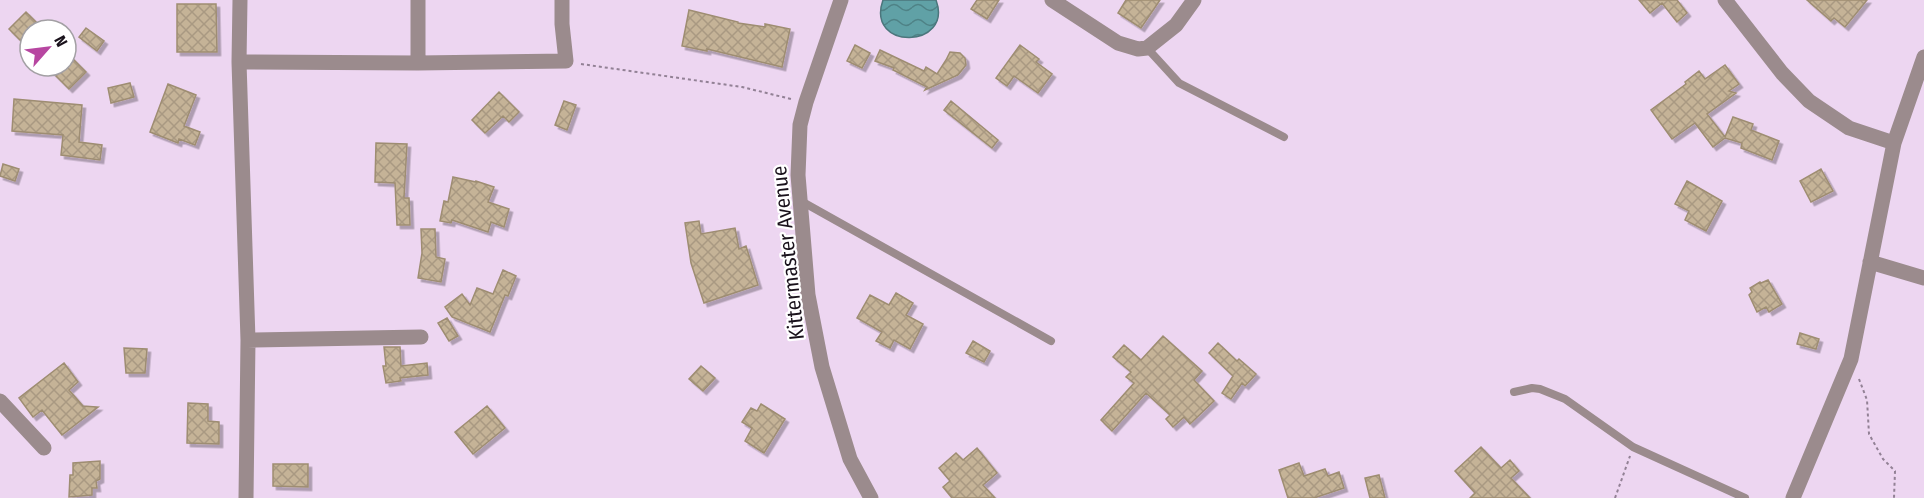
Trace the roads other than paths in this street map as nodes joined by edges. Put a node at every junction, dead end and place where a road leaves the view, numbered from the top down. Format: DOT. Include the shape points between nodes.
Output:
graph roads {
  1 [pos="240,0"];
  2 [pos="418,0"];
  3 [pos="562,0"];
  4 [pos="842,0"];
  5 [pos="1052,0"];
  6 [pos="1194,0"];
  7 [pos="1725,0"];
  8 [pos="1147,48"];
  9 [pos="1924,57"];
  10 [pos="239,62"];
  11 [pos="418,63"];
  12 [pos="1284,137"];
  13 [pos="1894,142"];
  14 [pos="801,201"];
  15 [pos="1870,262"];
  16 [pos="1924,278"];
  17 [pos="422,337"];
  18 [pos="248,340"];
  19 [pos="1051,341"];
  20 [pos="1514,392"];
  21 [pos="0,401"];
  22 [pos="44,448"];
  23 [pos="246,498"];
  24 [pos="871,498"];
  25 [pos="1745,498"];
  26 [pos="1793,498"];
  1 -- 10 [label="street"];
  2 -- 11 [label="street"];
  3 -- 11 [label="street" via="566,62"];
  4 -- 14 [label="street, Kittermaster Avenue" via="800,125"];
  5 -- 8 [label="street" via="1118,43"];
  6 -- 8 [label="street" via="1176,25"];
  7 -- 13 [label="street" via="1809,101 1849,128"];
  8 -- 12 [label="lane" via="1179,83"];
  9 -- 13 [label="street"];
  10 -- 11 [label="street"];
  10 -- 18 [label="street"];
  13 -- 15 [label="street"];
  14 -- 19 [label="lane"];
  14 -- 24 [label="street, Kittermaster Avenue" via="808,295 822,367 850,459"];
  15 -- 16 [label="street"];
  15 -- 26 [label="street" via="1851,359"];
  17 -- 18 [label="street"];
  18 -- 23 [label="street"];
  20 -- 25 [label="lane" via="1540,389 1565,399 1633,447"];
  21 -- 22 [label="street"];
}
